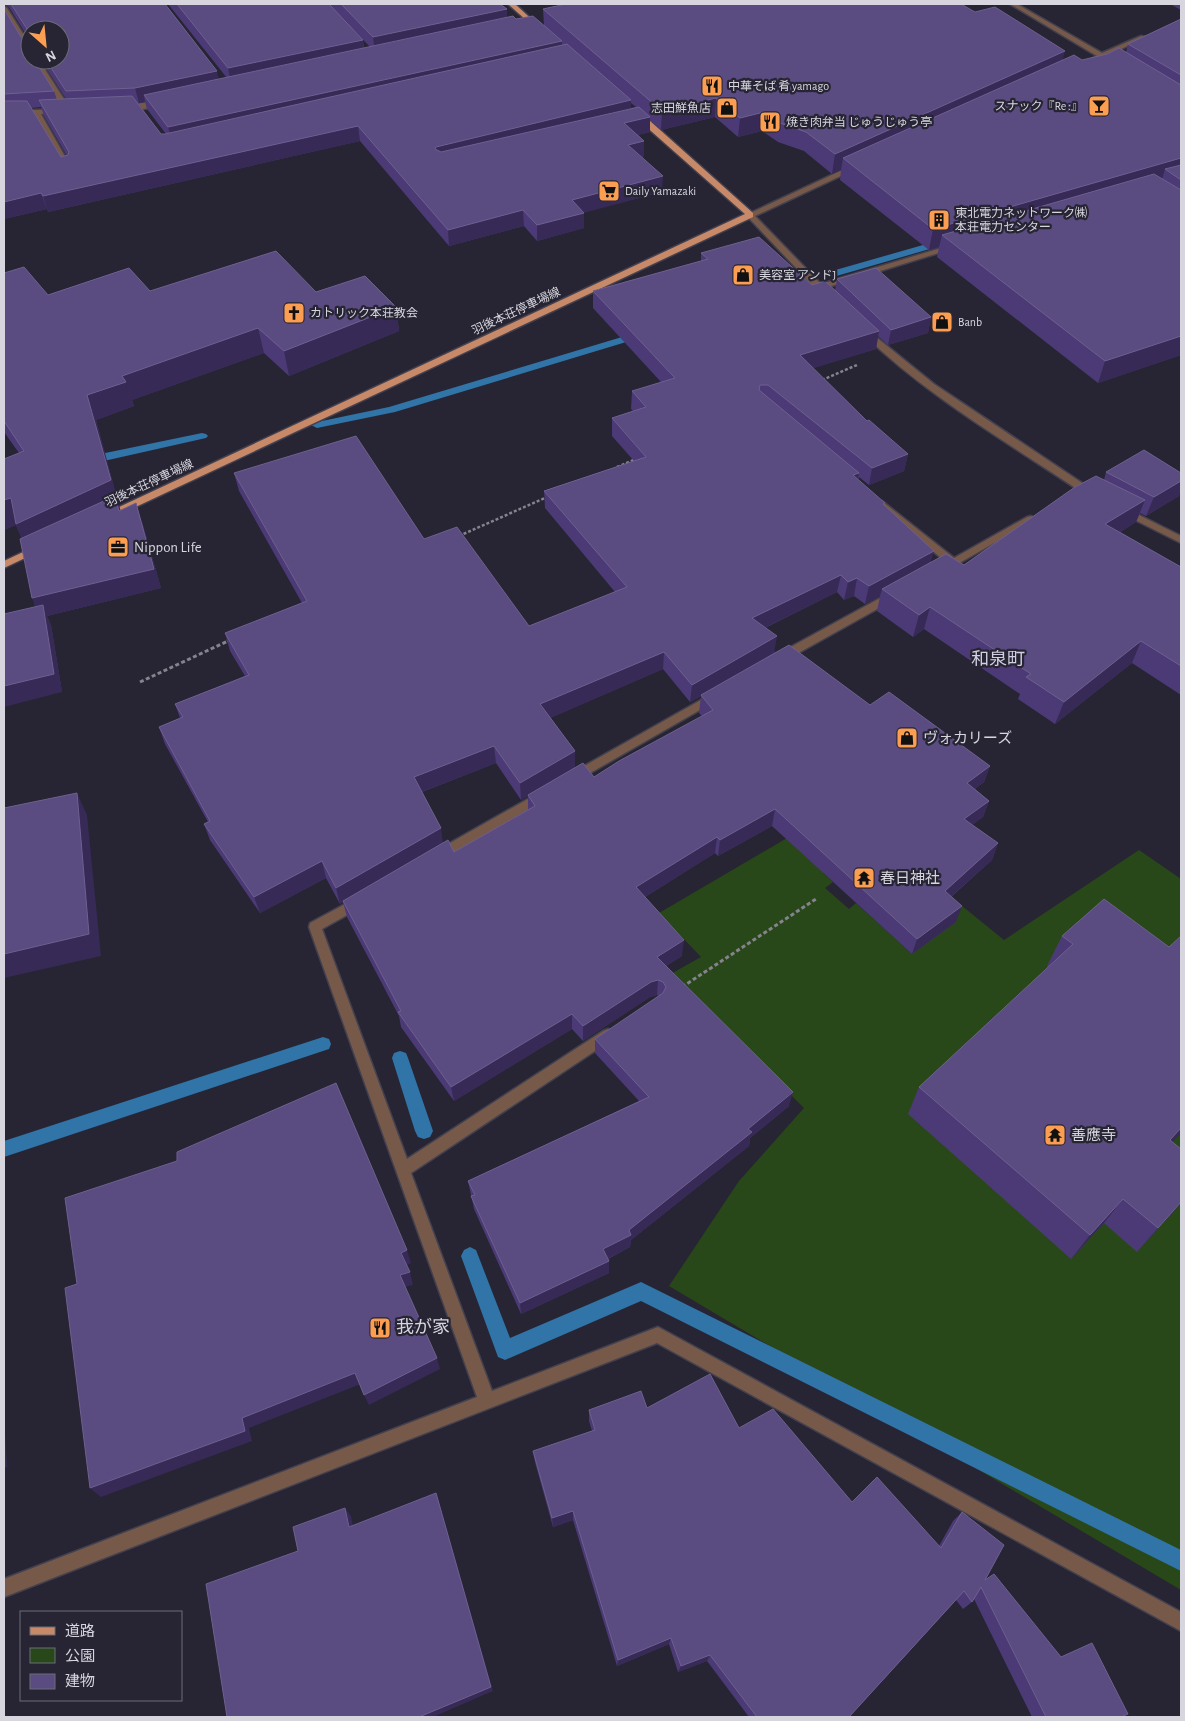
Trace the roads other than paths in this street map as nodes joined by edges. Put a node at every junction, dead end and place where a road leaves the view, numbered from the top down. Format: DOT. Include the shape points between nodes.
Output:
graph roads {
  1 [pos="511,4"];
  2 [pos="1013,4"];
  3 [pos="4,8"];
  4 [pos="540,20"];
  5 [pos="531,22"];
  6 [pos="522,24"];
  7 [pos="1155,32"];
  8 [pos="20,34"];
  9 [pos="544,34"];
  10 [pos="1102,56"];
  11 [pos="1084,64"];
  12 [pos="1118,66"];
  13 [pos="42,70"];
  14 [pos="175,99"];
  15 [pos="139,106"];
  16 [pos="112,108"];
  17 [pos="67,110"];
  18 [pos="76,110"];
  19 [pos="633,111"];
  20 [pos="36,112"];
  21 [pos="4,113"];
  22 [pos="144,113"];
  23 [pos="640,117"];
  24 [pos="631,119"];
  25 [pos="867,162"];
  26 [pos="68,169"];
  27 [pos="750,215"];
  28 [pos="960,245"];
  29 [pos="819,287"];
  30 [pos="833,300"];
  31 [pos="860,326"];
  32 [pos="877,500"];
  33 [pos="1041,514"];
  34 [pos="94,522"];
  35 [pos="1181,540"];
  36 [pos="49,544"];
  37 [pos="953,562"];
  38 [pos="4,565"];
  39 [pos="928,576"];
  40 [pos="903,590"];
  41 [pos="768,665"];
  42 [pos="726,690"];
  43 [pos="424,865"];
  44 [pos="374,894"];
  45 [pos="624,1025"];
  46 [pos="403,1170"];
  47 [pos="486,1401"];
  48 [pos="4,1588"];
  49 [pos="1181,1622"];
  1 -- 5 [label="main road"];
  2 -- 10 [label="street"];
  3 -- 8 [label="street"];
  4 -- 5 [label="street"];
  5 -- 6 [label="street"];
  5 -- 9 [label="main road"];
  7 -- 10 [label="street"];
  10 -- 11 [label="street"];
  10 -- 12 [label="street"];
  13 -- 17 [label="street"];
  14 -- 15 [label="street"];
  15 -- 16 [label="street"];
  15 -- 22 [label="street"];
  17 -- 18 [label="street"];
  17 -- 20 [label="street"];
  19 -- 23 [label="main road"];
  20 -- 21 [label="street"];
  20 -- 26 [label="street"];
  23 -- 24 [label="street"];
  23 -- 27 [label="main road"];
  25 -- 27 [label="street"];
  27 -- 29 [label="street"];
  27 -- 34 [label="main road, 羽後本荘停車場線"];
  28 -- 29 [label="street"];
  29 -- 30 [label="street"];
  31 -- 35 [label="street" via="931,386 1080,493 1106,502"];
  32 -- 37 [label="street"];
  33 -- 37 [label="street"];
  36 -- 38 [label="main road"];
  37 -- 39 [label="street"];
  40 -- 41 [label="street"];
  42 -- 43 [label="street"];
  44 -- 46 [label="street" via="316,927"];
  45 -- 46 [label="street"];
  46 -- 47 [label="street"];
  47 -- 48 [label="street"];
  47 -- 49 [label="street" via="658,1335"];
}
